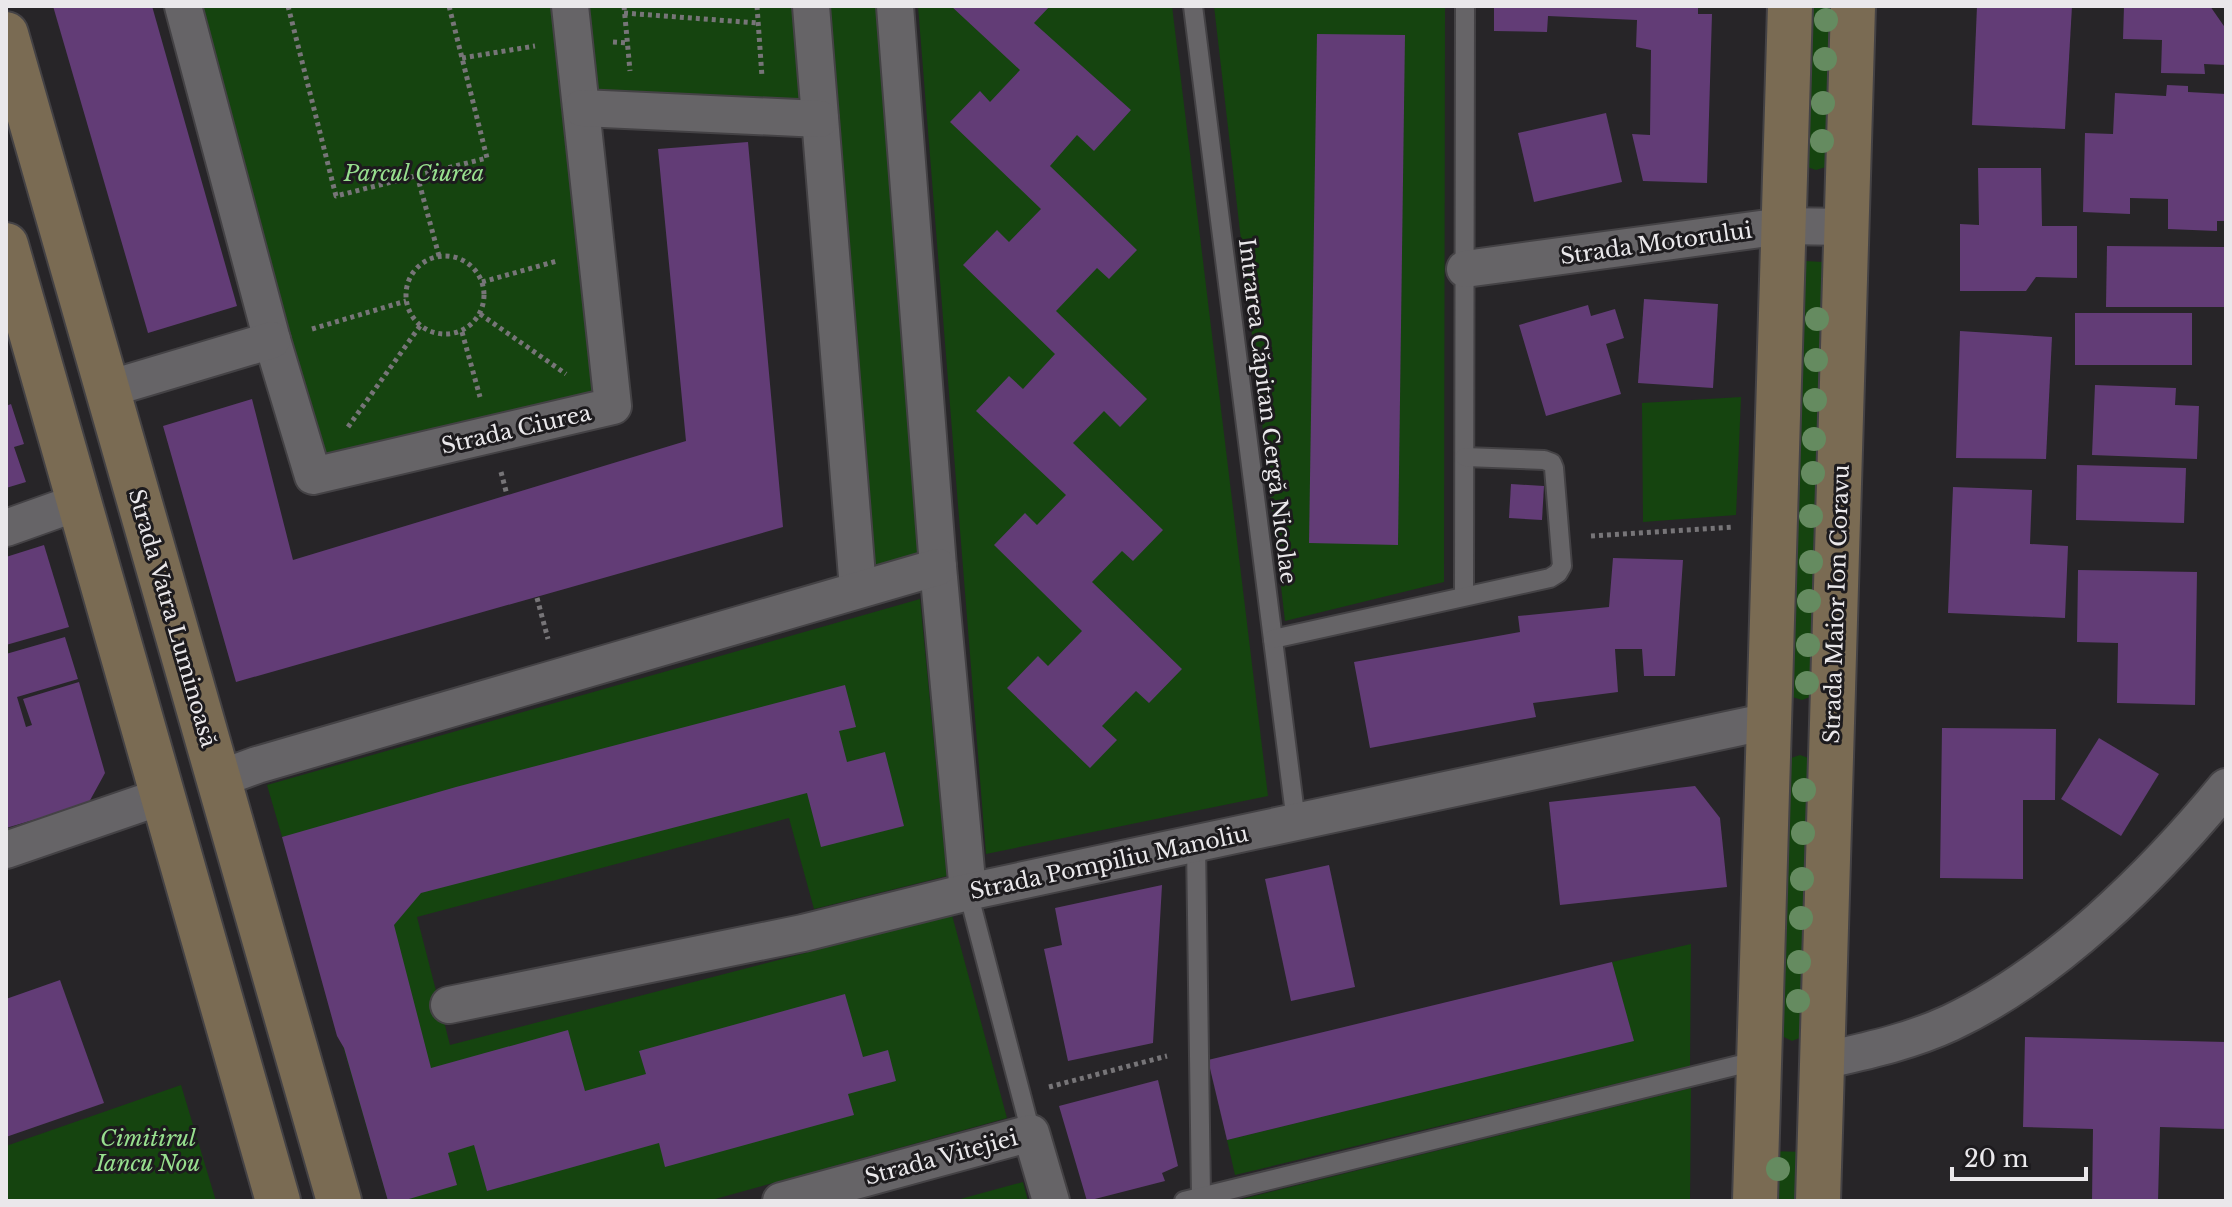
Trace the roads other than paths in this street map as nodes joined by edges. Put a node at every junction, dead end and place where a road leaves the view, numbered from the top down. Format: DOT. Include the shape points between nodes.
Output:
graph roads {
  1 [pos="183,6"];
  2 [pos="811,6"];
  3 [pos="895,6"];
  4 [pos="1193,6"];
  5 [pos="1465,6"];
  6 [pos="1790,6"];
  7 [pos="1853,6"];
  8 [pos="572,23"];
  9 [pos="6,34"];
  10 [pos="582,108"];
  11 [pos="820,119"];
  12 [pos="1783,226"];
  13 [pos="1847,227"];
  14 [pos="6,245"];
  15 [pos="1465,269"];
  16 [pos="18,334"];
  17 [pos="272,340"];
  18 [pos="108,389"];
  19 [pos="1465,457"];
  20 [pos="79,502"];
  21 [pos="6,528"];
  22 [pos="938,567"];
  23 [pos="858,589"];
  24 [pos="1464,596"];
  25 [pos="1273,639"];
  26 [pos="1769,721"];
  27 [pos="1832,721"];
  28 [pos="219,779"];
  29 [pos="2226,787"];
  30 [pos="163,796"];
  31 [pos="1296,822"];
  32 [pos="1196,844"];
  33 [pos="6,850"];
  34 [pos="968,892"];
  35 [pos="449,1005"];
  36 [pos="1759,1060"];
  37 [pos="1822,1061"];
  38 [pos="1031,1133"];
  39 [pos="1193,1199"];
  40 [pos="278,1201"];
  41 [pos="339,1201"];
  42 [pos="781,1201"];
  43 [pos="1051,1201"];
  44 [pos="1755,1201"];
  45 [pos="1818,1201"];
  1 -- 17 [label="street"];
  2 -- 11 [label="street"];
  3 -- 22 [label="street"];
  4 -- 25 [label="lane, Intrarea Căpitan Cergă Nicolae"];
  5 -- 15 [label="lane"];
  6 -- 12 [label="street"];
  7 -- 13 [label="street, Strada Maior Ion Coravu"];
  8 -- 10 [label="street, Strada Ciurea"];
  9 -- 18 [label="street, Strada Vatra Luminoasă"];
  10 -- 11 [label="street"];
  10 -- 17 [label="street, Strada Ciurea" via="613,406 313,476"];
  11 -- 23 [label="street"];
  12 -- 13 [label="street, Strada Motorului"];
  12 -- 15 [label="street, Strada Motorului"];
  12 -- 26 [label="street"];
  13 -- 27 [label="street, Strada Maior Ion Coravu"];
  14 -- 16 [label="street"];
  15 -- 19 [label="lane"];
  16 -- 20 [label="street"];
  17 -- 18 [label="street"];
  18 -- 28 [label="street, Strada Vatra Luminoasă"];
  19 -- 24 [label="lane"];
  19 -- 24 [label="lane" via="1552,463 1562,566 1550,578"];
  20 -- 21 [label="street"];
  20 -- 30 [label="street"];
  22 -- 23 [label="street"];
  22 -- 34 [label="street"];
  23 -- 28 [label="street"];
  24 -- 25 [label="lane"];
  25 -- 31 [label="lane, Intrarea Căpitan Cergă Nicolae"];
  26 -- 27 [label="street"];
  26 -- 31 [label="street, Strada Pompiliu Manoliu"];
  26 -- 36 [label="street"];
  27 -- 37 [label="street, Strada Maior Ion Coravu"];
  28 -- 30 [label="street"];
  28 -- 41 [label="street, Strada Vatra Luminoasă"];
  29 -- 37 [label="street" via="2133,889 2008,991 1950,1023 1893,1045"];
  30 -- 33 [label="street"];
  30 -- 40 [label="street"];
  31 -- 32 [label="street, Strada Pompiliu Manoliu"];
  32 -- 34 [label="street, Strada Pompiliu Manoliu"];
  32 -- 39 [label="lane" via="1199,1047"];
  34 -- 35 [label="street, Strada Pompiliu Manoliu" via="803,933"];
  34 -- 38 [label="lane"];
  36 -- 37 [label="street"];
  36 -- 39 [label="lane"];
  36 -- 44 [label="street"];
  37 -- 45 [label="street, Strada Maior Ion Coravu"];
  38 -- 42 [label="street, Strada Vitejiei"];
  38 -- 43 [label="street, Strada Vitejiei"];
}
